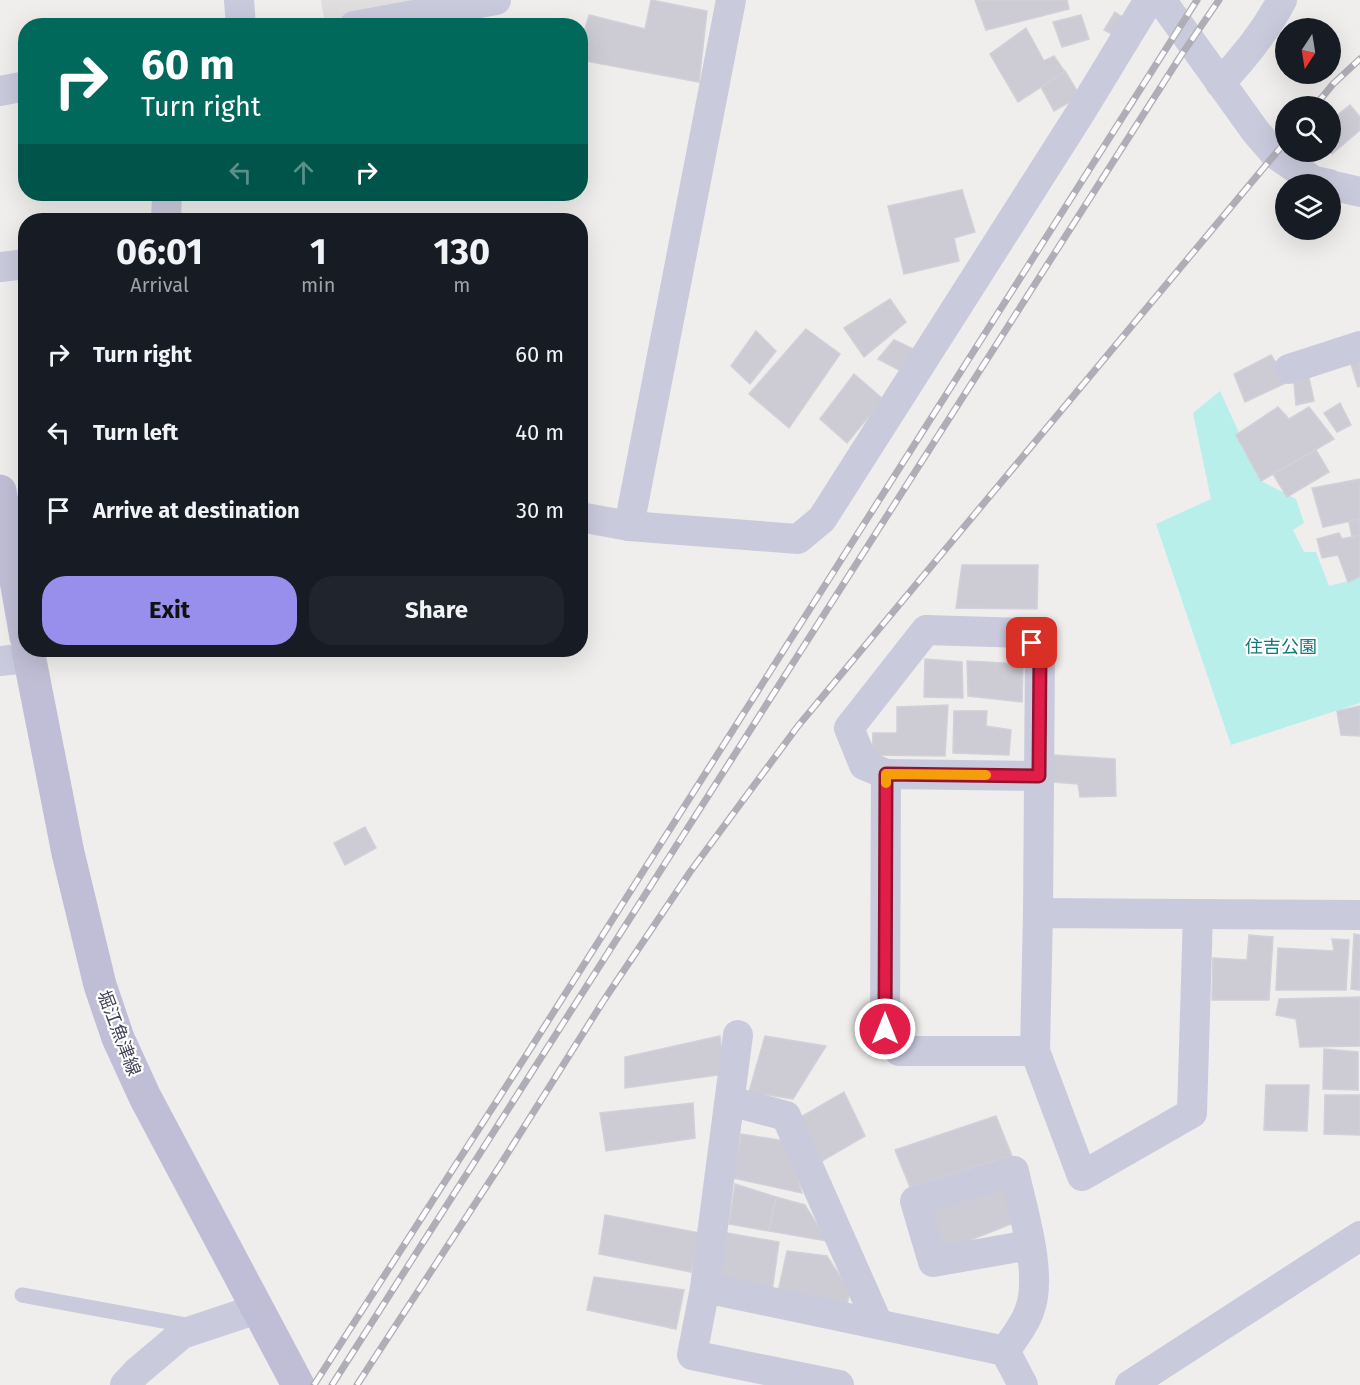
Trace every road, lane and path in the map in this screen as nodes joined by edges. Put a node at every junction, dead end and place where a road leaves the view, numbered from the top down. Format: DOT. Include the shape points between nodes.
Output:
graph roads {
  1 [pos="239,0"];
  2 [pos="496,0"];
  3 [pos="731,0"];
  4 [pos="1149,0"];
  5 [pos="1161,0"];
  6 [pos="1282,0"];
  7 [pos="240,18"];
  8 [pos="398,18"];
  9 [pos="1220,83"];
  10 [pos="18,88"];
  11 [pos="0,91"];
  12 [pos="1304,174"];
  13 [pos="1341,188"];
  14 [pos="1360,192"];
  15 [pos="18,265"];
  16 [pos="0,267"];
  17 [pos="1360,346"];
  18 [pos="1289,369"];
  19 [pos="7,515"];
  20 [pos="588,518"];
  21 [pos="629,526"];
  22 [pos="18,622"];
  23 [pos="22,657"];
  24 [pos="886,774"];
  25 [pos="1039,776"];
  26 [pos="1038,913"];
  27 [pos="1198,914"];
  28 [pos="1360,915"];
  29 [pos="738,1035"];
  30 [pos="1035,1051"];
  31 [pos="730,1101"];
  32 [pos="1360,1236"];
  33 [pos="1030,1245"];
  34 [pos="705,1288"];
  35 [pos="22,1295"];
  36 [pos="257,1309"];
  37 [pos="878,1324"];
  38 [pos="200,1328"];
  39 [pos="1005,1352"];
  40 [pos="124,1385"];
  41 [pos="298,1385"];
  42 [pos="839,1385"];
  43 [pos="1023,1385"];
  44 [pos="1130,1385"];
  1 -- 7 [label="street"];
  2 -- 8 [label="street"];
  3 -- 21 [label="street"];
  4 -- 21 [label="street" via="822,519 798,539"];
  5 -- 9 [label="street"];
  6 -- 9 [label="street"];
  9 -- 12 [label="street" via="1275,154"];
  10 -- 11 [label="street"];
  13 -- 14 [label="street"];
  15 -- 16 [label="street"];
  17 -- 18 [label="street"];
  19 -- 22 [label="main road, 堀江魚津線"];
  20 -- 21 [label="street"];
  23 -- 36 [label="main road, 堀江魚津線" via="100,985 118,1038"];
  24 -- 25 [label="street"];
  24 -- 25 [label="street" via="864,765 849,728 926,630 1025,633 1040,654"];
  24 -- 30 [label="street" via="885,1029 899,1051"];
  25 -- 26 [label="street"];
  26 -- 27 [label="street"];
  26 -- 30 [label="street"];
  27 -- 28 [label="street"];
  27 -- 30 [label="street" via="1192,1113 1082,1176"];
  29 -- 31 [label="street"];
  31 -- 34 [label="street"];
  31 -- 37 [label="street" via="786,1116"];
  32 -- 44 [label="street"];
  33 -- 39 [label="street" via="1035,1275 1030,1311"];
  34 -- 37 [label="street"];
  34 -- 42 [label="street" via="692,1355"];
  35 -- 38 [label="lane"];
  36 -- 38 [label="street"];
  36 -- 41 [label="main road, 堀江魚津線"];
  37 -- 39 [label="street"];
  38 -- 40 [label="street" via="182,1334"];
  39 -- 43 [label="street"];
}
